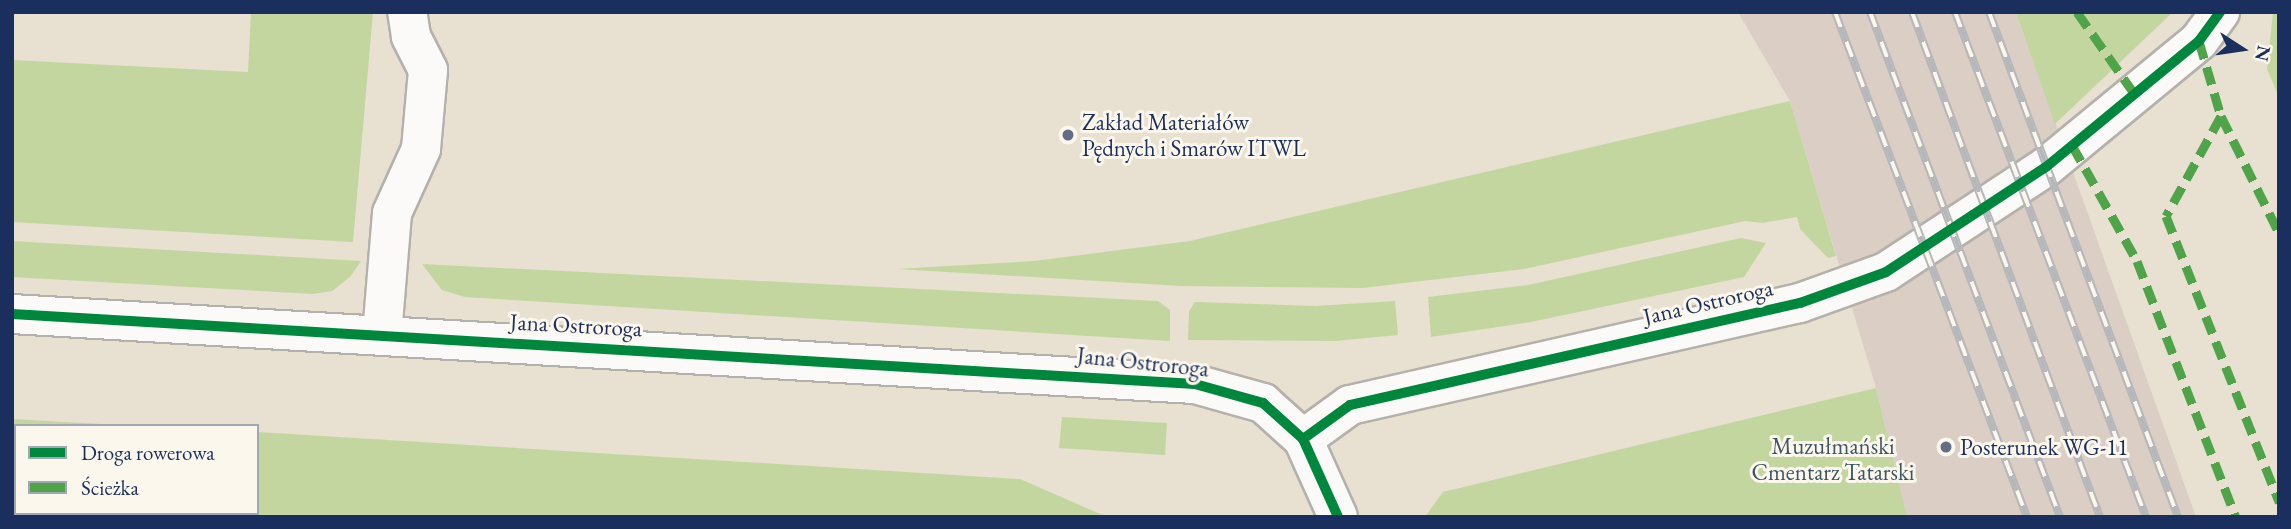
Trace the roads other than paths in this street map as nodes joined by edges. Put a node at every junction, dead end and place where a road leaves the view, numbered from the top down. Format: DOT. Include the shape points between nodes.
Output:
graph roads {
  1 [pos="407,12"];
  2 [pos="2220,12"];
  3 [pos="12,314"];
  4 [pos="382,335"];
  5 [pos="1303,439"];
  6 [pos="1338,517"];
  1 -- 4 [label="street" via="411,36 428,70 421,149 392,214"];
  2 -- 5 [label="street, Jana Ostroroga" via="2199,41 2046,167 1886,272 1800,303 1350,405"];
  3 -- 4 [label="street, Jana Ostroroga"];
  4 -- 5 [label="street, Jana Ostroroga" via="1195,384 1263,403"];
  5 -- 6 [label="street"];
}
